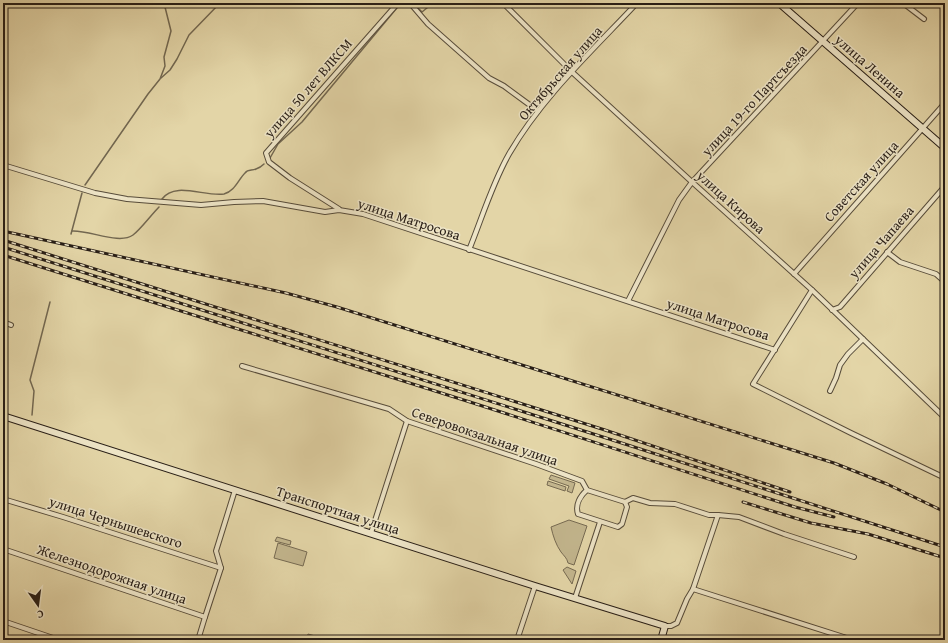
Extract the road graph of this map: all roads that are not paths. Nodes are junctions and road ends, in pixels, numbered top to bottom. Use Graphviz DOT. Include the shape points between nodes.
graph roads {
  1 [pos="398,3"];
  2 [pos="410,3"];
  3 [pos="503,3"];
  4 [pos="637,3"];
  5 [pos="779,3"];
  6 [pos="858,3"];
  7 [pos="903,3"];
  8 [pos="924,19"];
  9 [pos="824,41"];
  10 [pos="572,72"];
  11 [pos="945,102"];
  12 [pos="538,111"];
  13 [pos="923,128"];
  14 [pos="945,148"];
  15 [pos="3,165"];
  16 [pos="692,182"];
  17 [pos="945,186"];
  18 [pos="339,210"];
  19 [pos="469,250"];
  20 [pos="887,252"];
  21 [pos="794,274"];
  22 [pos="945,282"];
  23 [pos="812,290"];
  24 [pos="628,301"];
  25 [pos="832,310"];
  26 [pos="3,322"];
  27 [pos="11,325"];
  28 [pos="863,339"];
  29 [pos="775,350"];
  30 [pos="242,366"];
  31 [pos="830,391"];
  32 [pos="3,416"];
  33 [pos="945,418"];
  34 [pos="407,421"];
  35 [pos="945,478"];
  36 [pos="235,490"];
  37 [pos="587,490"];
  38 [pos="3,499"];
  39 [pos="625,502"];
  40 [pos="718,515"];
  41 [pos="600,522"];
  42 [pos="371,533"];
  43 [pos="3,549"];
  44 [pos="854,557"];
  45 [pos="221,568"];
  46 [pos="535,586"];
  47 [pos="693,589"];
  48 [pos="575,598"];
  49 [pos="204,617"];
  50 [pos="3,621"];
  51 [pos="666,626"];
  52 [pos="59,640"];
  53 [pos="198,640"];
  54 [pos="517,640"];
  55 [pos="661,640"];
  56 [pos="853,640"];
  1 -- 18 [label="street, улица 50 лет ВЛКСМ" via="266,153 269,162"];
  2 -- 12 [label="street" via="428,24 489,78"];
  3 -- 10 [label="street, улица Кирова"];
  4 -- 10 [label="street, Октябрьская улица"];
  5 -- 9 [label="street, улица Ленина"];
  6 -- 9 [label="street, улица 19-го Партсъезда"];
  7 -- 8 [label="street"];
  9 -- 13 [label="street, улица Ленина"];
  9 -- 16 [label="street, улица 19-го Партсъезда"];
  10 -- 12 [label="street, Октябрьская улица"];
  10 -- 16 [label="street, улица Кирова"];
  11 -- 13 [label="street, Советская улица"];
  12 -- 19 [label="street, Октябрьская улица" via="509,154"];
  13 -- 14 [label="street, улица Ленина"];
  13 -- 21 [label="street, Советская улица"];
  15 -- 18 [label="street, улица Матросова" via="95,193 127,199 201,205 263,201 325,212"];
  16 -- 21 [label="street, улица Кирова"];
  16 -- 24 [label="street, улица 19-го Партсъезда" via="679,200"];
  17 -- 20 [label="street, улица Чапаева"];
  18 -- 19 [label="street, улица Матросова" via="363,214"];
  19 -- 24 [label="street, улица Матросова"];
  20 -- 22 [label="street" via="900,262 936,274"];
  20 -- 25 [label="street, улица Чапаева" via="840,307"];
  21 -- 23 [label="street, улица Кирова"];
  23 -- 25 [label="street, улица Кирова"];
  23 -- 29 [label="street"];
  24 -- 29 [label="street, улица Матросова"];
  25 -- 28 [label="street, улица Кирова"];
  26 -- 27 [label="street"];
  28 -- 31 [label="street" via="840,365"];
  28 -- 33 [label="street, улица Кирова"];
  29 -- 35 [label="street" via="753,384"];
  30 -- 34 [label="street, Северовокзальная улица" via="389,409"];
  32 -- 36 [label="street, Транспортная улица"];
  34 -- 37 [label="street, Северовокзальная улица" via="582,481"];
  34 -- 42 [label="street"];
  36 -- 42 [label="street, Транспортная улица"];
  36 -- 45 [label="street" via="216,551"];
  37 -- 39 [label="street, Северовокзальная улица"];
  37 -- 41 [label="street" via="580,496 576,509 578,514"];
  38 -- 45 [label="street, улица Чернышевского"];
  39 -- 40 [label="street, Северовокзальная улица" via="633,498 650,503 675,504 709,515"];
  39 -- 41 [label="street" via="627,507 622,524 618,527"];
  40 -- 44 [label="street, Северовокзальная улица" via="739,517"];
  40 -- 47 [label="street"];
  41 -- 48 [label="street"];
  42 -- 46 [label="street, Транспортная улица"];
  43 -- 49 [label="street, Железнодорожная улица"];
  45 -- 49 [label="street"];
  46 -- 48 [label="street, Транспортная улица"];
  46 -- 54 [label="street"];
  47 -- 51 [label="street" via="677,623"];
  47 -- 56 [label="street"];
  48 -- 51 [label="street, Транспортная улица"];
  49 -- 53 [label="street"];
  50 -- 52 [label="street"];
  51 -- 55 [label="street"];
}
